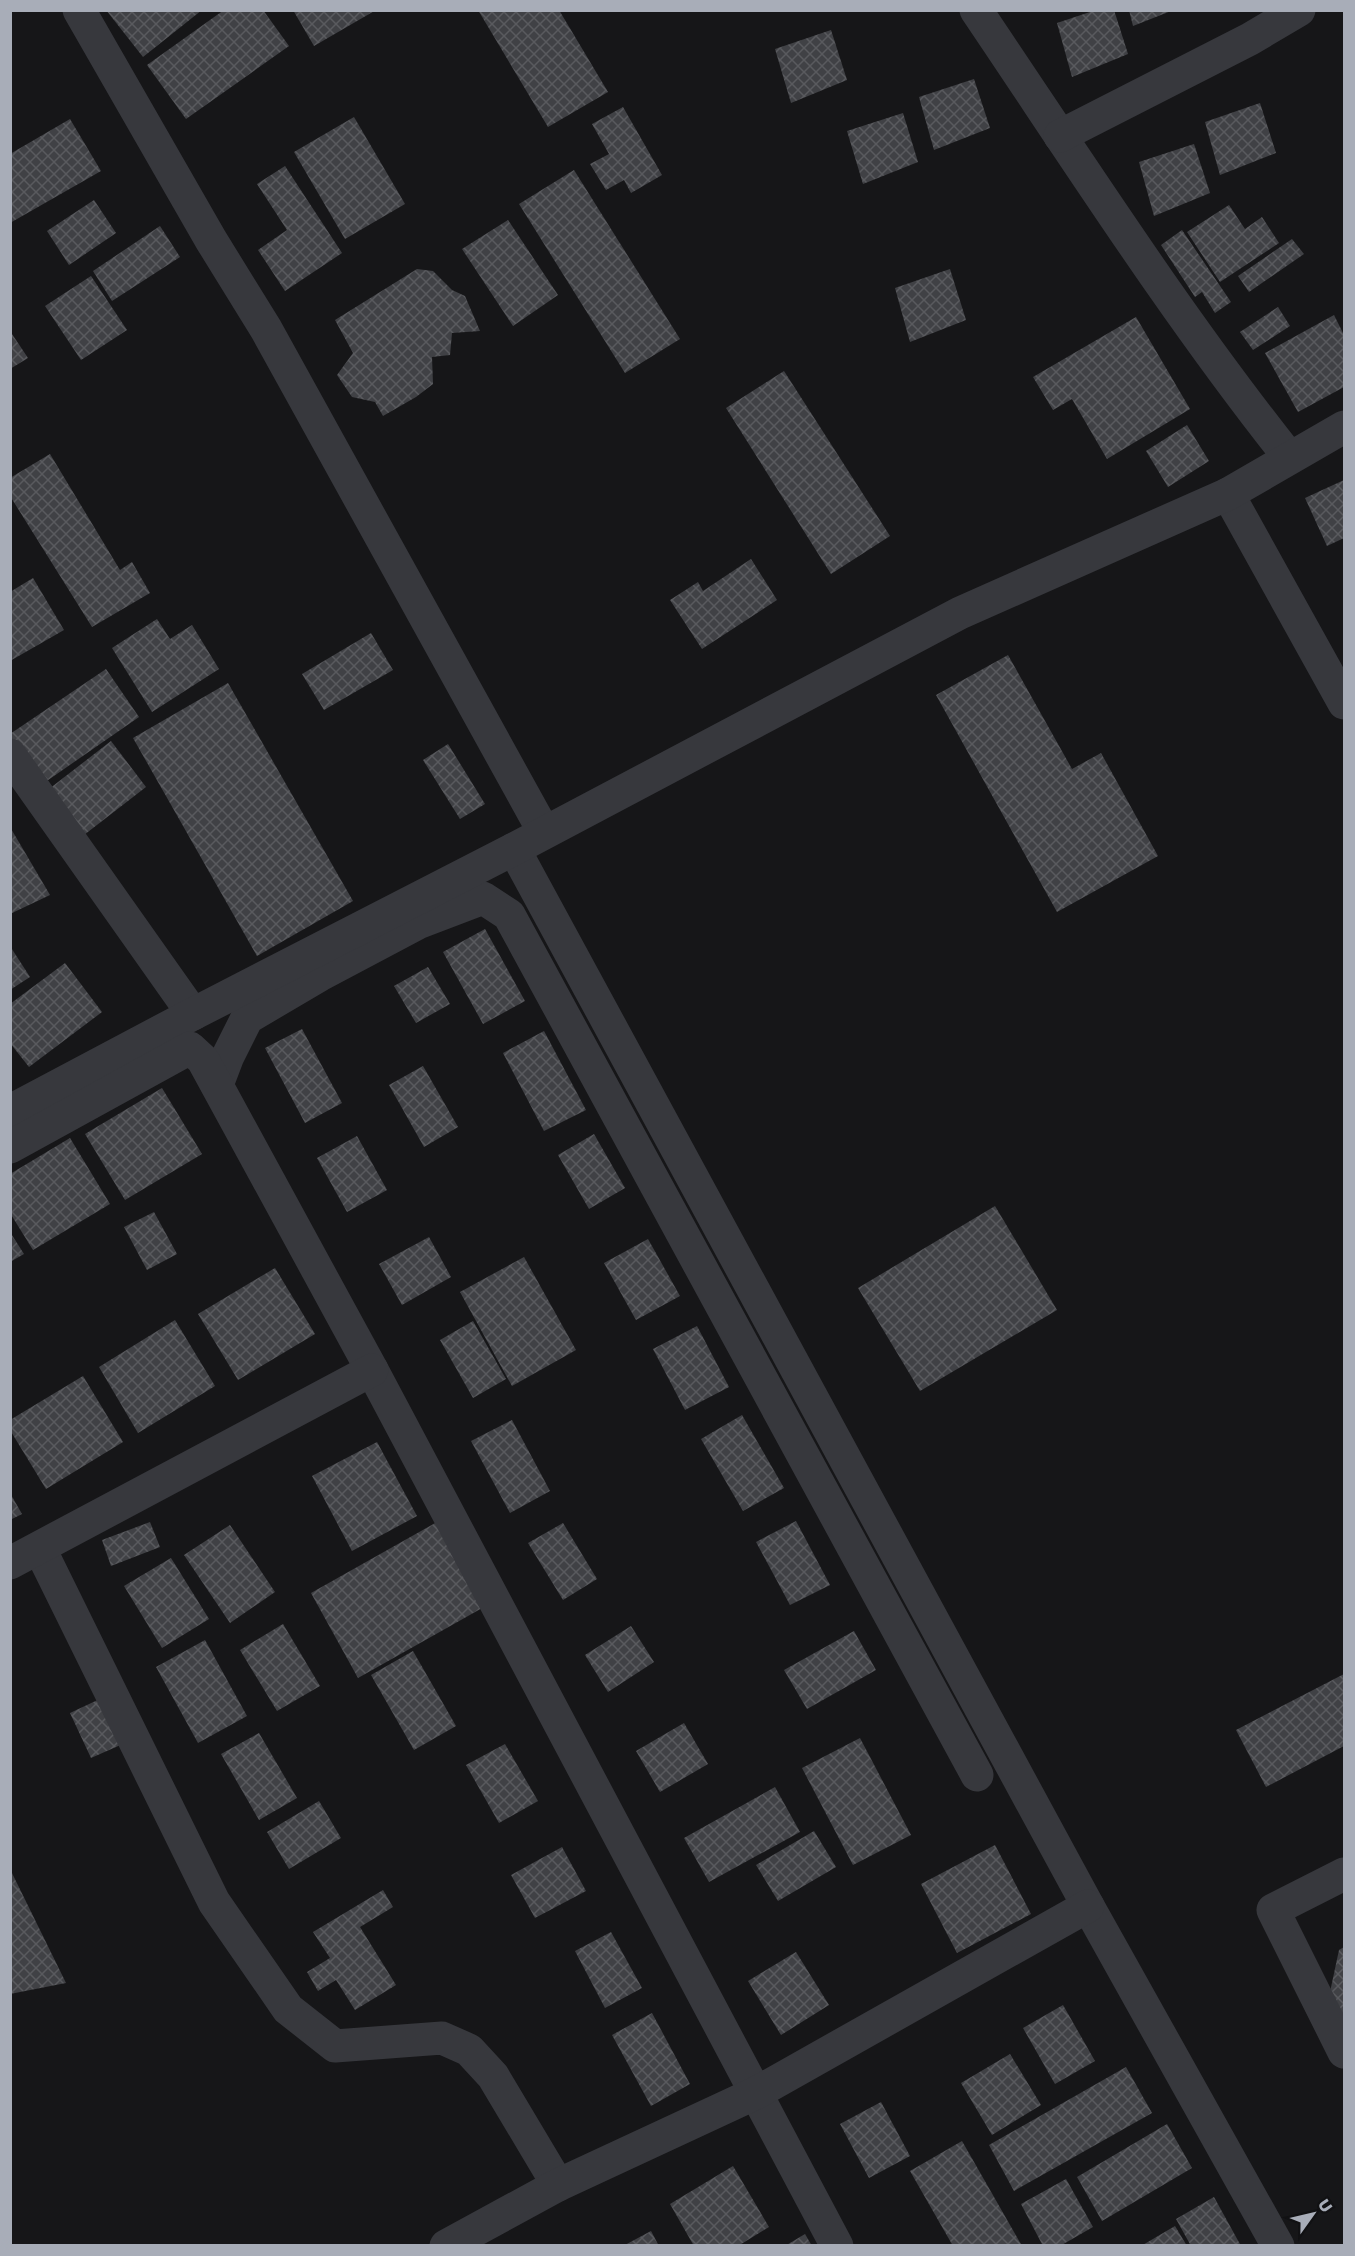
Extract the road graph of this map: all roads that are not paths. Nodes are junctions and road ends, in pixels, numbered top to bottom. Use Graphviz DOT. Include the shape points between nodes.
graph roads {
  1 [pos="79,10"];
  2 [pos="976,10"];
  3 [pos="1299,10"];
  4 [pos="1060,136"];
  5 [pos="1344,427"];
  6 [pos="1289,457"];
  7 [pos="1228,494"];
  8 [pos="1344,703"];
  9 [pos="10,755"];
  10 [pos="544,832"];
  11 [pos="514,849"];
  12 [pos="193,1014"];
  13 [pos="217,1085"];
  14 [pos="10,1111"];
  15 [pos="10,1146"];
  16 [pos="372,1370"];
  17 [pos="40,1548"];
  18 [pos="10,1563"];
  19 [pos="977,1775"];
  20 [pos="1344,1874"];
  21 [pos="1088,1906"];
  22 [pos="1344,2052"];
  23 [pos="756,2093"];
  24 [pos="558,2185"];
  25 [pos="446,2246"];
  26 [pos="837,2246"];
  27 [pos="1278,2246"];
  1 -- 10 [label="street" via="266,329"];
  2 -- 4 [label="street"];
  3 -- 4 [label="street"];
  4 -- 6 [label="street" via="1183,315"];
  5 -- 6 [label="street"];
  6 -- 7 [label="street"];
  7 -- 8 [label="street"];
  7 -- 10 [label="street" via="960,613"];
  9 -- 12 [label="street"];
  10 -- 11 [label="street"];
  11 -- 12 [label="street"];
  11 -- 21 [label="street"];
  12 -- 14 [label="street"];
  13 -- 15 [label="street" via="203,1060 190,1048"];
  13 -- 16 [label="street"];
  13 -- 19 [label="street" via="248,1018 320,975 420,922 483,898 509,915"];
  16 -- 17 [label="street"];
  16 -- 23 [label="street"];
  17 -- 18 [label="street"];
  17 -- 24 [label="street" via="214,1902 288,2009 335,2046 442,2038 470,2050 493,2076"];
  20 -- 22 [label="street" via="1273,1910"];
  21 -- 23 [label="street"];
  21 -- 27 [label="street"];
  23 -- 24 [label="street"];
  23 -- 26 [label="street"];
  24 -- 25 [label="street"];
}
